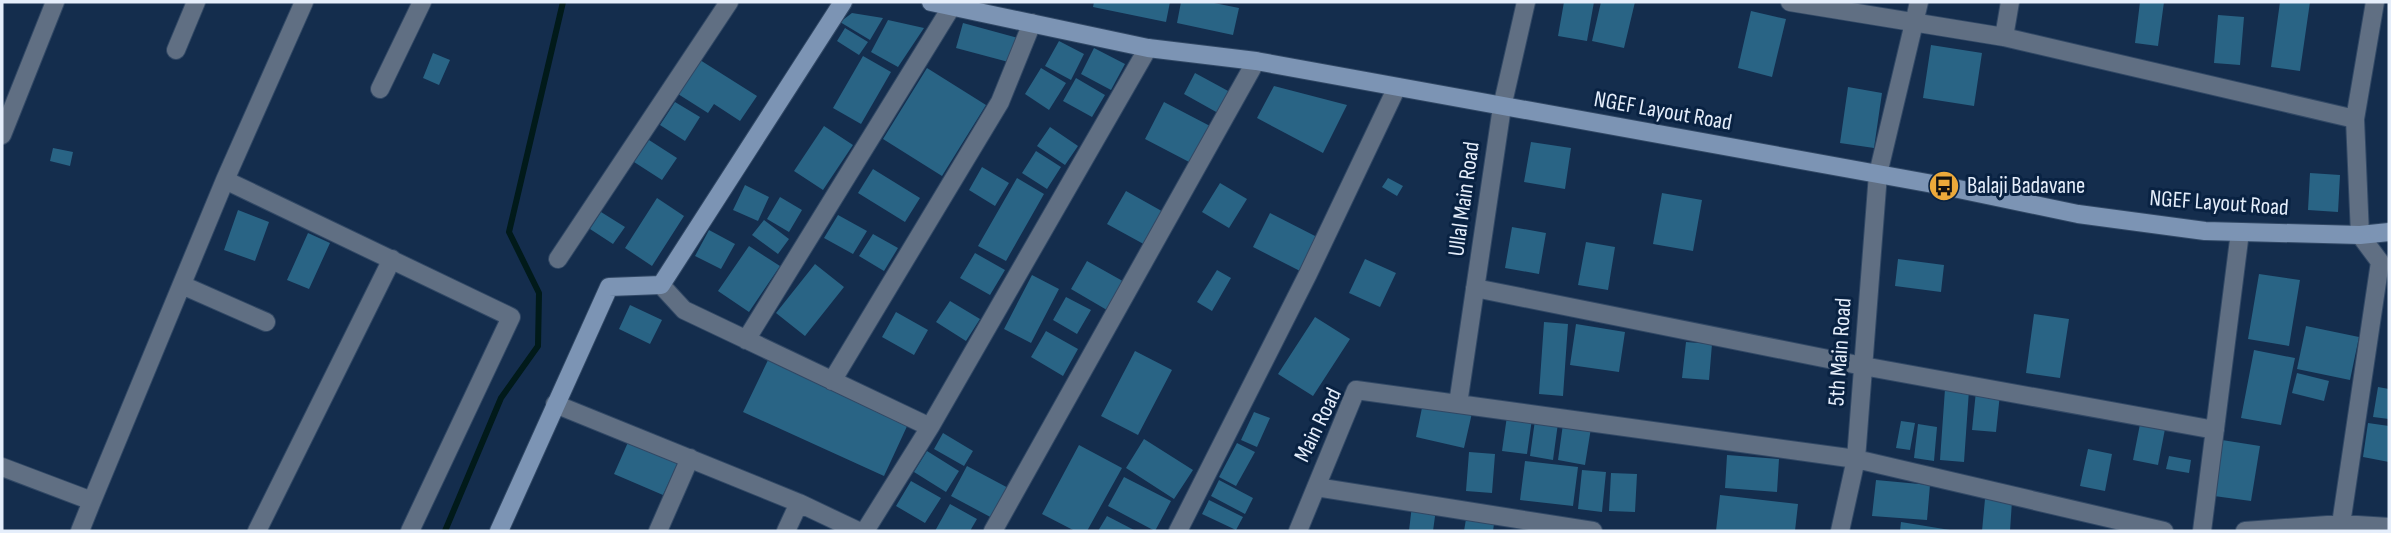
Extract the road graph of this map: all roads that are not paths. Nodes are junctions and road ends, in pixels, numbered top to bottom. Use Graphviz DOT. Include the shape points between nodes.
graph roads {
  1 [pos="55,2"];
  2 [pos="196,2"];
  3 [pos="304,2"];
  4 [pos="422,2"];
  5 [pos="729,2"];
  6 [pos="843,2"];
  7 [pos="931,2"];
  8 [pos="1525,2"];
  9 [pos="1790,2"];
  10 [pos="1919,2"];
  11 [pos="2010,2"];
  12 [pos="2375,2"];
  13 [pos="952,6"];
  14 [pos="1032,23"];
  15 [pos="1912,24"];
  16 [pos="2004,37"];
  17 [pos="1148,48"];
  18 [pos="176,50"];
  19 [pos="1256,61"];
  20 [pos="1397,88"];
  21 [pos="380,89"];
  22 [pos="1502,107"];
  23 [pos="2355,119"];
  24 [pos="2,135"];
  25 [pos="1878,174"];
  26 [pos="225,180"];
  27 [pos="2240,232"];
  28 [pos="2389,232"];
  29 [pos="2360,235"];
  30 [pos="392,259"];
  31 [pos="558,259"];
  32 [pos="181,285"];
  33 [pos="662,285"];
  34 [pos="1475,288"];
  35 [pos="266,323"];
  36 [pos="746,341"];
  37 [pos="1863,366"];
  38 [pos="832,381"];
  39 [pos="555,404"];
  40 [pos="1458,404"];
  41 [pos="930,426"];
  42 [pos="2215,430"];
  43 [pos="691,458"];
  44 [pos="1856,459"];
  45 [pos="2,467"];
  46 [pos="1316,487"];
  47 [pos="92,501"];
  48 [pos="799,503"];
  49 [pos="2341,524"];
  50 [pos="2389,527"];
  51 [pos="80,531"];
  52 [pos="257,531"];
  53 [pos="410,531"];
  54 [pos="499,531"];
  55 [pos="658,531"];
  56 [pos="786,531"];
  57 [pos="858,531"];
  58 [pos="865,531"];
  59 [pos="993,531"];
  60 [pos="1178,531"];
  61 [pos="1298,531"];
  62 [pos="1593,531"];
  63 [pos="1840,531"];
  64 [pos="2164,531"];
  65 [pos="2202,531"];
  66 [pos="2245,531"];
  1 -- 24 [label="street"];
  2 -- 18 [label="street"];
  3 -- 26 [label="street"];
  4 -- 21 [label="street"];
  5 -- 31 [label="street"];
  6 -- 33 [label="street"];
  7 -- 13 [label="street, NGEF Layout Road"];
  8 -- 22 [label="street, Ullal Main Road"];
  9 -- 15 [label="street"];
  10 -- 15 [label="street, 5th Main Road"];
  11 -- 16 [label="street"];
  12 -- 23 [label="street"];
  13 -- 14 [label="street, NGEF Layout Road"];
  13 -- 36 [label="street"];
  14 -- 17 [label="street, NGEF Layout Road"];
  14 -- 38 [label="street" via="1000,102"];
  15 -- 16 [label="street"];
  15 -- 25 [label="street, 5th Main Road"];
  16 -- 23 [label="street"];
  17 -- 19 [label="street, NGEF Layout Road"];
  17 -- 41 [label="street"];
  19 -- 20 [label="street, NGEF Layout Road"];
  19 -- 59 [label="street"];
  20 -- 22 [label="street, NGEF Layout Road"];
  20 -- 60 [label="street"];
  22 -- 25 [label="street, NGEF Layout Road"];
  22 -- 34 [label="street, Ullal Main Road"];
  23 -- 29 [label="street"];
  25 -- 27 [label="street, NGEF Layout Road" via="2078,214"];
  25 -- 37 [label="street, 5th Main Road"];
  26 -- 30 [label="street"];
  26 -- 32 [label="street"];
  27 -- 29 [label="street, NGEF Layout Road"];
  27 -- 42 [label="street"];
  28 -- 29 [label="street, NGEF Layout Road"];
  29 -- 49 [label="street" via="2380,262"];
  30 -- 52 [label="street"];
  30 -- 53 [label="street" via="511,317"];
  32 -- 35 [label="street"];
  32 -- 47 [label="street"];
  33 -- 36 [label="street" via="684,310"];
  33 -- 39 [label="street" via="609,288"];
  34 -- 37 [label="street"];
  34 -- 40 [label="street, Ullal Main Road"];
  36 -- 38 [label="street"];
  37 -- 42 [label="street"];
  37 -- 44 [label="street, 5th Main Road"];
  38 -- 41 [label="street"];
  39 -- 43 [label="street"];
  39 -- 54 [label="street"];
  40 -- 44 [label="street"];
  40 -- 46 [label="street, Main Road" via="1356,390"];
  41 -- 58 [label="street"];
  42 -- 65 [label="street"];
  43 -- 48 [label="street"];
  43 -- 55 [label="street"];
  44 -- 63 [label="street, 5th Main Road"];
  44 -- 64 [label="street"];
  45 -- 47 [label="street"];
  46 -- 61 [label="street, Main Road"];
  46 -- 62 [label="street"];
  47 -- 51 [label="street"];
  48 -- 56 [label="street"];
  48 -- 57 [label="street"];
  49 -- 50 [label="street"];
  49 -- 66 [label="street"];
}
